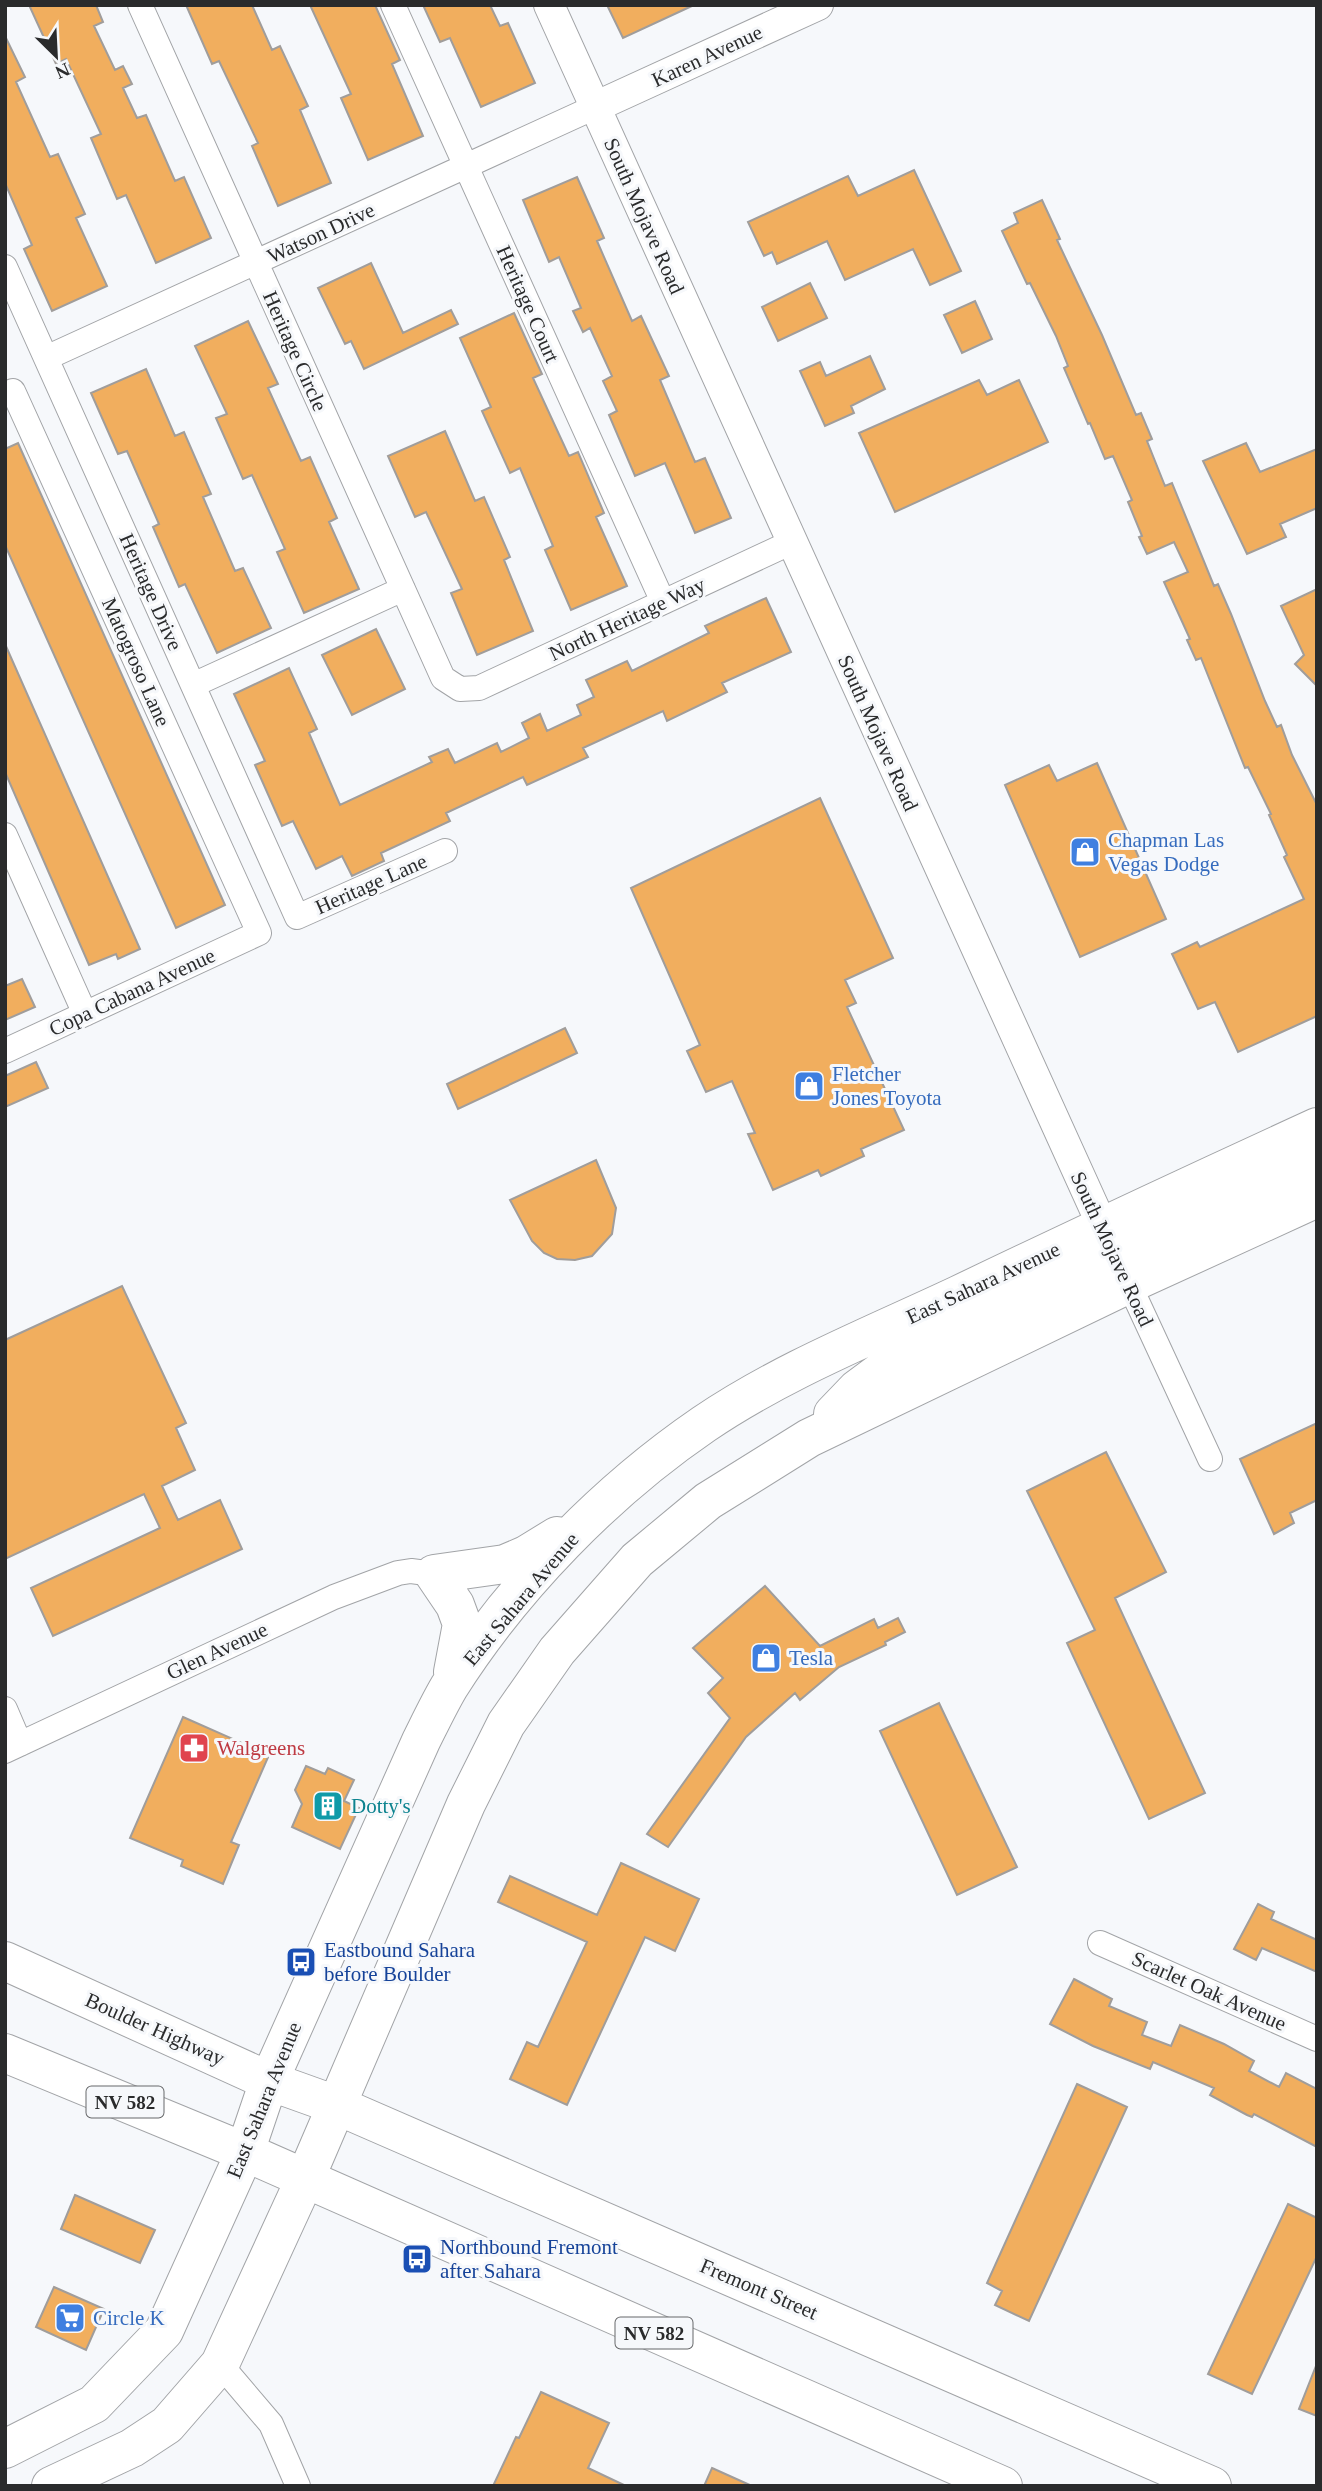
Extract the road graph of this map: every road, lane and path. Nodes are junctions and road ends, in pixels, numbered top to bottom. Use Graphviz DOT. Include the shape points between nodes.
graph roads {
  1 [pos="140,5"];
  2 [pos="393,5"];
  3 [pos="549,5"];
  4 [pos="818,5"];
  5 [pos="595,107"];
  6 [pos="466,166"];
  7 [pos="255,262"];
  8 [pos="5,267"];
  9 [pos="46,358"];
  10 [pos="9,393"];
  11 [pos="792,542"];
  12 [pos="403,589"];
  13 [pos="663,602"];
  14 [pos="193,685"];
  15 [pos="460,689"];
  16 [pos="5,835"];
  17 [pos="445,851"];
  18 [pos="297,918"];
  19 [pos="259,933"];
  20 [pos="85,1014"];
  21 [pos="5,1051"];
  22 [pos="1317,1127"];
  23 [pos="1317,1157"];
  24 [pos="1317,1198"];
  25 [pos="1116,1256"];
  26 [pos="1210,1459"];
  27 [pos="597,1511"];
  28 [pos="434,1574"];
  29 [pos="448,1689"];
  30 [pos="5,1709"];
  31 [pos="13,1747"];
  32 [pos="1100,1943"];
  33 [pos="5,1961"];
  34 [pos="1317,2039"];
  35 [pos="5,2053"];
  36 [pos="269,2081"];
  37 [pos="321,2099"];
  38 [pos="275,2166"];
  39 [pos="220,2364"];
  40 [pos="5,2448"];
  41 [pos="51,2486"];
  42 [pos="298,2486"];
  43 [pos="1003,2486"];
  44 [pos="1212,2486"];
  1 -- 7 [label="street, Heritage Circle"];
  2 -- 6 [label="street, Heritage Court"];
  3 -- 5 [label="street, South Mojave Road"];
  4 -- 5 [label="street, Karen Avenue"];
  5 -- 6 [label="street, Watson Drive"];
  5 -- 11 [label="street, South Mojave Road"];
  6 -- 7 [label="street, Watson Drive"];
  6 -- 13 [label="street, Heritage Court"];
  7 -- 9 [label="street, Watson Drive"];
  7 -- 12 [label="street, Heritage Circle"];
  8 -- 9 [label="street, Heritage Drive"];
  9 -- 14 [label="street, Heritage Drive"];
  10 -- 19 [label="street, Matogroso Lane"];
  11 -- 13 [label="street, North Heritage Way"];
  11 -- 25 [label="street, South Mojave Road"];
  12 -- 14 [label="street"];
  12 -- 15 [label="street, Heritage Circle" via="443,678"];
  13 -- 15 [label="street, North Heritage Way" via="479,688"];
  14 -- 18 [label="street, Heritage Drive"];
  16 -- 20 [label="street"];
  17 -- 18 [label="street, Heritage Lane"];
  19 -- 20 [label="street, Copa Cabana Avenue"];
  20 -- 21 [label="street, Copa Cabana Avenue"];
  22 -- 25 [label="main road, East Sahara Avenue"];
  23 -- 25 [label="main road"];
  24 -- 25 [label="main road, East Sahara Avenue"];
  25 -- 26 [label="street, South Mojave Road"];
  25 -- 27 [label="main road, East Sahara Avenue" via="829,1356 706,1423"];
  25 -- 37 [label="main road, East Sahara Avenue" via="767,1462 654,1544 619,1580 557,1651 506,1724"];
  27 -- 28 [label="main road" via="517,1559 483,1569"];
  27 -- 29 [label="main road, East Sahara Avenue" via="503,1612"];
  28 -- 29 [label="main road" via="463,1624"];
  28 -- 31 [label="street, Glen Avenue" via="398,1573 334,1597"];
  29 -- 36 [label="main road, East Sahara Avenue"];
  30 -- 31 [label="street"];
  32 -- 34 [label="street, Scarlet Oak Avenue"];
  33 -- 36 [label="main road, Boulder Highway"];
  35 -- 38 [label="main road, NV 582"];
  36 -- 37 [label="main road, Boulder Highway"];
  36 -- 38 [label="main road, East Sahara Avenue"];
  37 -- 38 [label="main road, East Sahara Avenue"];
  37 -- 44 [label="main road, Fremont Street"];
  38 -- 39 [label="main road, East Sahara Avenue"];
  38 -- 40 [label="main road, East Sahara Avenue" via="164,2331 94,2404"];
  38 -- 43 [label="main road, NV 582"];
  39 -- 41 [label="main road, East Sahara Avenue" via="167,2425 132,2448"];
  39 -- 42 [label="street" via="271,2424"];
}
